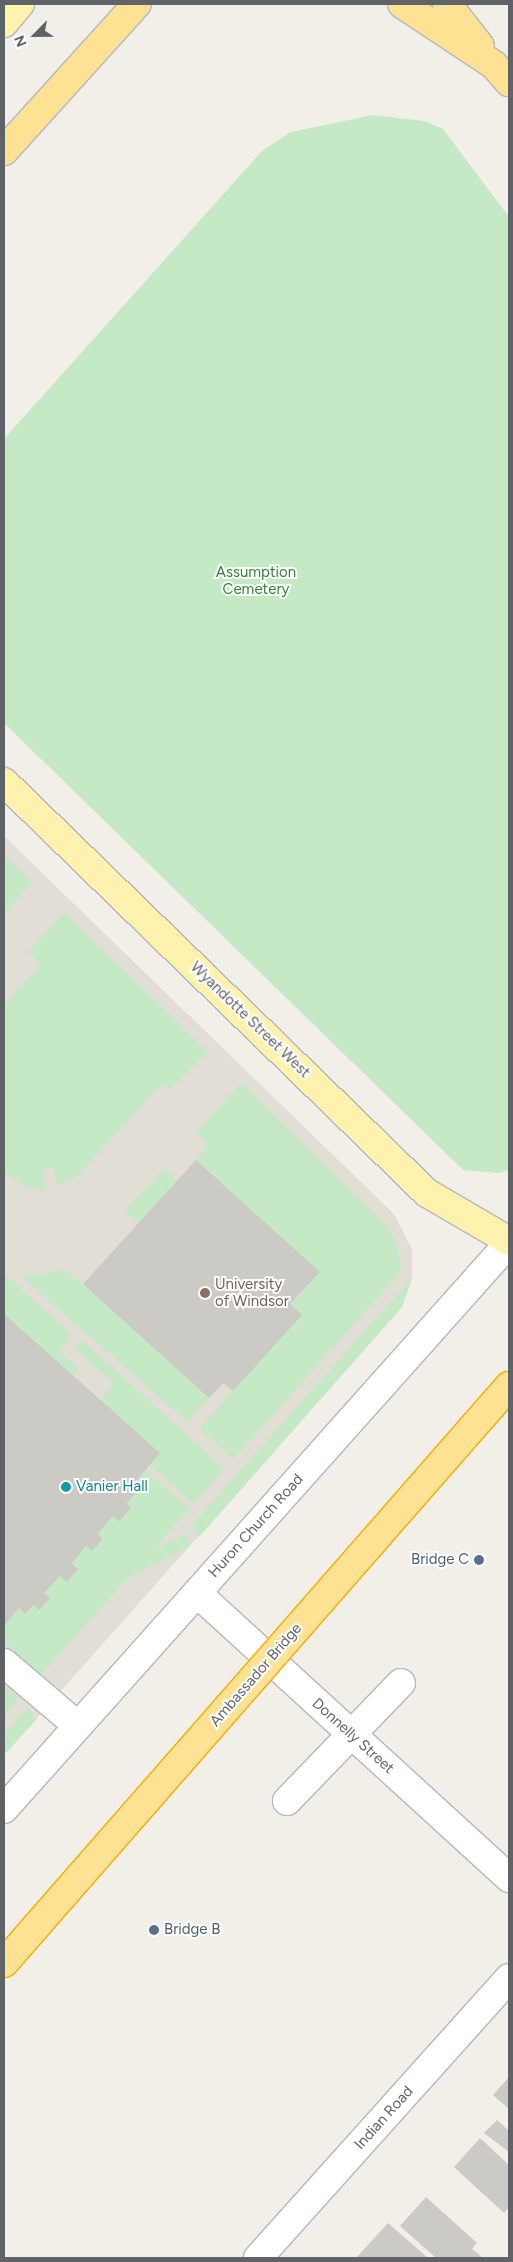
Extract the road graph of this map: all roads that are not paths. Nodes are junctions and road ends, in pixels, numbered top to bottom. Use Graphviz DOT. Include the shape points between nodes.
graph roads {
  1 [pos="20,4"];
  2 [pos="137,4"];
  3 [pos="402,4"];
  4 [pos="447,4"];
  5 [pos="4,23"];
  6 [pos="502,73"];
  7 [pos="4,150"];
  8 [pos="4,782"];
  9 [pos="509,1242"];
  10 [pos="509,1386"];
  11 [pos="197,1593"];
  12 [pos="4,1664"];
  13 [pos="401,1683"];
  14 [pos="78,1726"];
  15 [pos="352,1735"];
  16 [pos="287,1802"];
  17 [pos="4,1810"];
  18 [pos="509,1878"];
  19 [pos="4,1963"];
  20 [pos="509,1978"];
  21 [pos="258,2258"];
  1 -- 5 [label="main road"];
  2 -- 7 [label="highway"];
  3 -- 6 [label="highway"];
  4 -- 6 [label="highway"];
  8 -- 9 [label="main road, Wyandotte Street West" via="427,1193"];
  9 -- 11 [label="street, Huron Church Road"];
  10 -- 19 [label="highway, Ambassador Bridge, bridge"];
  11 -- 14 [label="street, Huron Church Road"];
  11 -- 15 [label="street, Donnelly Street"];
  12 -- 14 [label="street"];
  13 -- 15 [label="street"];
  14 -- 17 [label="street, Huron Church Road"];
  15 -- 16 [label="street"];
  15 -- 18 [label="street, Donnelly Street"];
  20 -- 21 [label="street, Indian Road"];
}
